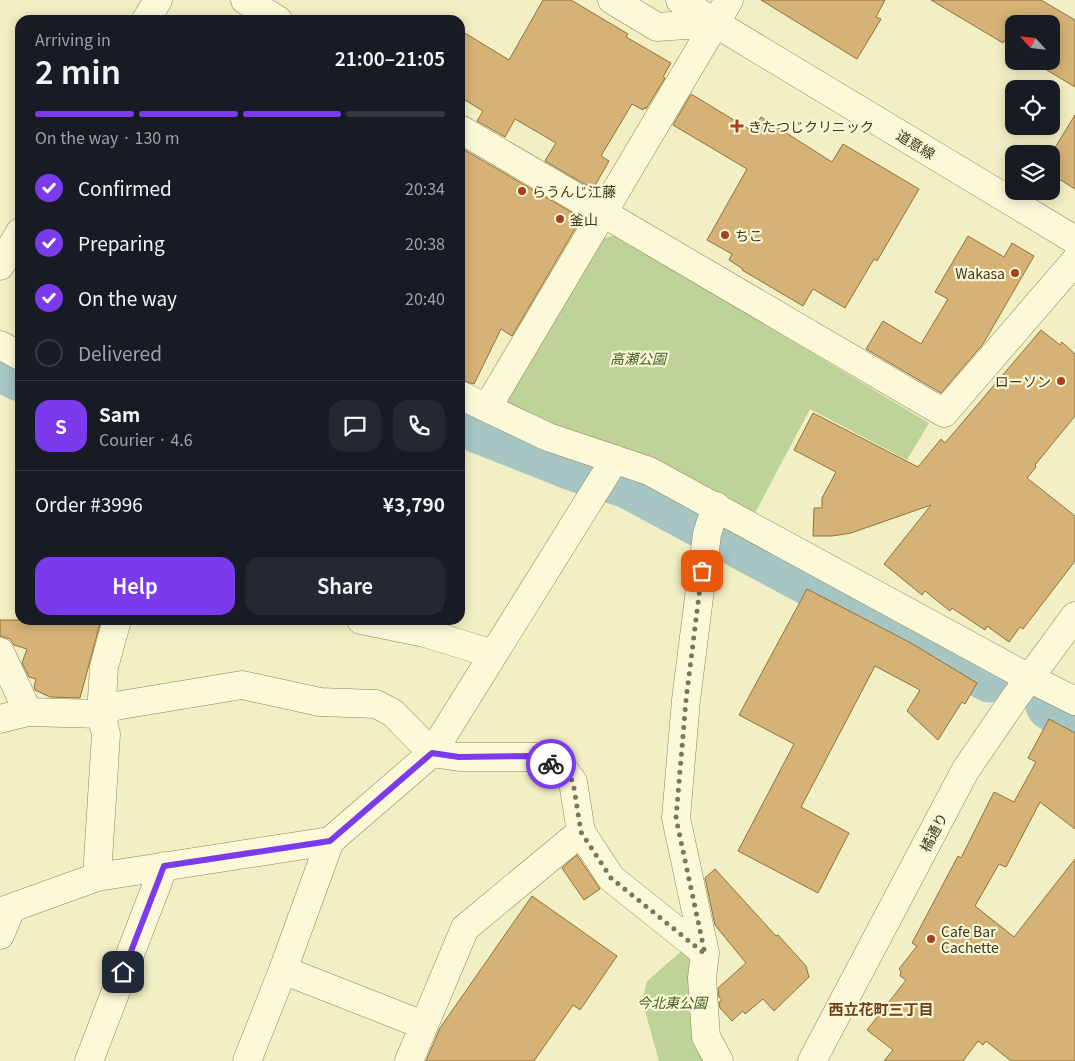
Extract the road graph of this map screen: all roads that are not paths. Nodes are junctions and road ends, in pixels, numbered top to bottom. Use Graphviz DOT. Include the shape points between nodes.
graph roads {
  1 [pos="158,0"];
  2 [pos="245,0"];
  3 [pos="612,0"];
  4 [pos="680,0"];
  5 [pos="729,0"];
  6 [pos="712,12"];
  7 [pos="149,15"];
  8 [pos="270,15"];
  9 [pos="465,131"];
  10 [pos="602,214"];
  11 [pos="15,240"];
  12 [pos="1075,240"];
  13 [pos="1075,260"];
  14 [pos="0,266"];
  15 [pos="0,346"];
  16 [pos="15,354"];
  17 [pos="465,397"];
  18 [pos="487,408"];
  19 [pos="609,468"];
  20 [pos="712,518"];
  21 [pos="1075,616"];
  22 [pos="115,625"];
  23 [pos="386,625"];
  24 [pos="0,652"];
  25 [pos="493,654"];
  26 [pos="1029,678"];
  27 [pos="1075,701"];
  28 [pos="28,712"];
  29 [pos="101,714"];
  30 [pos="0,719"];
  31 [pos="432,753"];
  32 [pos="581,832"];
  33 [pos="330,841"];
  34 [pos="164,866"];
  35 [pos="97,878"];
  36 [pos="5,910"];
  37 [pos="0,935"];
  38 [pos="705,954"];
  39 [pos="283,970"];
  40 [pos="423,1025"];
  41 [pos="89,1061"];
  42 [pos="247,1061"];
  43 [pos="409,1061"];
  44 [pos="719,1061"];
  45 [pos="812,1061"];
  1 -- 7 [label="street"];
  2 -- 8 [label="street"];
  3 -- 6 [label="street" via="657,27"];
  4 -- 6 [label="street, 道意線"];
  5 -- 6 [label="street"];
  6 -- 10 [label="street"];
  6 -- 12 [label="street, 道意線"];
  9 -- 10 [label="street"];
  10 -- 13 [label="street" via="944,413"];
  10 -- 18 [label="street"];
  11 -- 14 [label="street"];
  15 -- 16 [label="street"];
  17 -- 18 [label="street"];
  18 -- 19 [label="street"];
  19 -- 20 [label="street" via="649,471"];
  19 -- 25 [label="street"];
  20 -- 26 [label="street"];
  20 -- 38 [label="street" via="686,700 676,818"];
  21 -- 26 [label="street, 橘通り"];
  22 -- 29 [label="street" via="104,667"];
  23 -- 25 [label="street" via="425,633"];
  24 -- 28 [label="street"];
  25 -- 31 [label="street"];
  26 -- 27 [label="street"];
  26 -- 45 [label="street, 橘通り" via="965,771"];
  28 -- 29 [label="street"];
  28 -- 30 [label="street"];
  29 -- 31 [label="street" via="115,706 242,685 320,702 376,704 393,713"];
  29 -- 35 [label="street" via="106,734"];
  31 -- 32 [label="street" via="459,757 537,756 566,771 573,782"];
  31 -- 33 [label="street"];
  32 -- 38 [label="street" via="611,878"];
  32 -- 40 [label="street" via="465,928"];
  33 -- 34 [label="street"];
  33 -- 39 [label="street"];
  34 -- 35 [label="street"];
  34 -- 41 [label="street"];
  35 -- 36 [label="street"];
  36 -- 37 [label="street"];
  38 -- 44 [label="street" via="702,978 706,1037"];
  39 -- 40 [label="street"];
  39 -- 42 [label="street"];
  40 -- 43 [label="street"];
}
